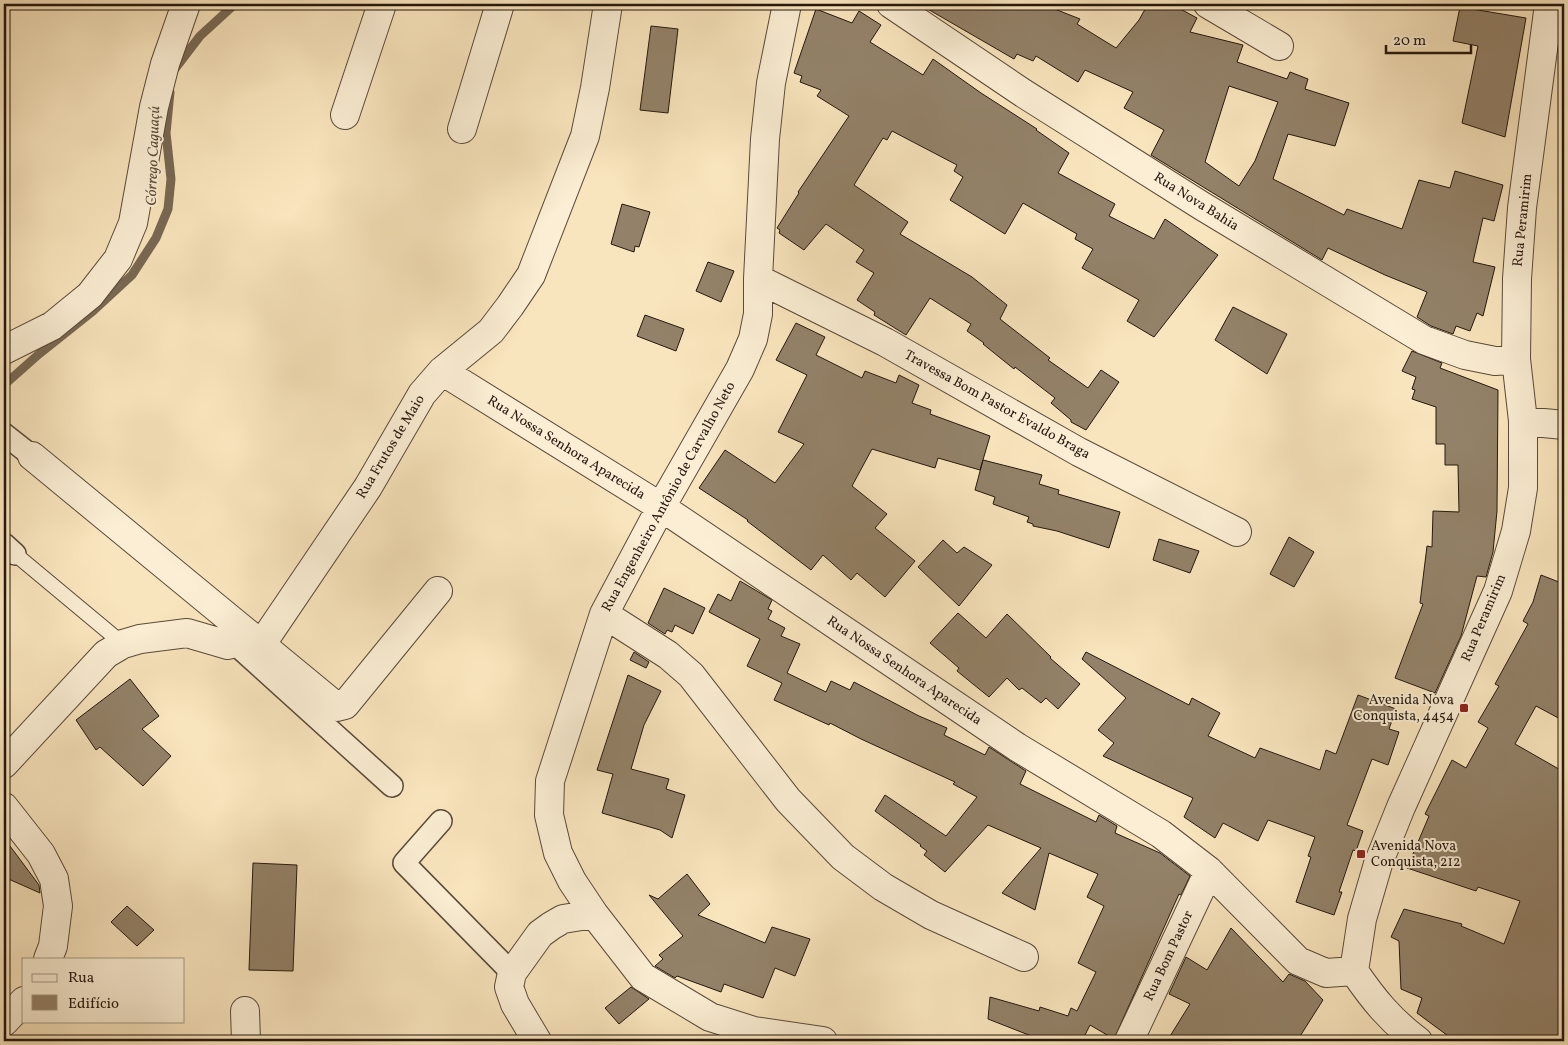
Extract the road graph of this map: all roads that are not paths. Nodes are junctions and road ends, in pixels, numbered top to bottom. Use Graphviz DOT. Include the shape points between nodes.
graph roads {
  1 [pos="186,4"];
  2 [pos="382,4"];
  3 [pos="500,4"];
  4 [pos="608,4"];
  5 [pos="787,4"];
  6 [pos="892,4"];
  7 [pos="1208,4"];
  8 [pos="1549,4"];
  9 [pos="1279,46"];
  10 [pos="345,115"];
  11 [pos="462,129"];
  12 [pos="758,279"];
  13 [pos="4,350"];
  14 [pos="1516,359"];
  15 [pos="442,371"];
  16 [pos="1523,421"];
  17 [pos="1564,425"];
  18 [pos="4,434"];
  19 [pos="32,456"];
  20 [pos="661,507"];
  21 [pos="1237,532"];
  22 [pos="9,549"];
  23 [pos="438,591"];
  24 [pos="604,614"];
  25 [pos="247,641"];
  26 [pos="123,644"];
  27 [pos="4,764"];
  28 [pos="392,786"];
  29 [pos="4,807"];
  30 [pos="441,821"];
  31 [pos="1209,871"];
  32 [pos="594,914"];
  33 [pos="1024,957"];
  34 [pos="48,958"];
  35 [pos="1354,971"];
  36 [pos="512,973"];
  37 [pos="22,1003"];
  38 [pos="245,1011"];
  39 [pos="4,1022"];
  40 [pos="712,1029"];
  41 [pos="246,1041"];
  42 [pos="537,1041"];
  43 [pos="823,1041"];
  44 [pos="1128,1041"];
  45 [pos="1418,1041"];
  1 -- 13 [label="street" via="154,107 133,223 118,259 90,295 52,326"];
  2 -- 10 [label="street"];
  3 -- 11 [label="street"];
  4 -- 15 [label="street, Rua Frutos de Maio" via="585,136 532,275 491,330"];
  5 -- 12 [label="street, Rua Engenheiro Antônio de Carvalho Neto" via="771,83 766,130"];
  6 -- 14 [label="street, Rua Nova Bahia" via="1023,93 1424,340 1465,355 1495,361"];
  7 -- 9 [label="street"];
  8 -- 14 [label="street, Rua Peramirim" via="1522,208"];
  12 -- 20 [label="street, Rua Engenheiro Antônio de Carvalho Neto" via="758,314 753,340 740,369"];
  12 -- 21 [label="street, Travessa Bom Pastor Evaldo Braga" via="885,342 1079,452"];
  14 -- 16 [label="street, Rua Peramirim"];
  15 -- 20 [label="street, Rua Nossa Senhora Aparecida"];
  15 -- 25 [label="street, Rua Frutos de Maio" via="422,394 368,487"];
  16 -- 17 [label="street"];
  16 -- 35 [label="street, Rua Peramirim" via="1522,488 1516,531 1498,591 1378,864 1362,919"];
  18 -- 19 [label="street"];
  19 -- 25 [label="street"];
  20 -- 24 [label="street, Rua Engenheiro Antônio de Carvalho Neto"];
  20 -- 31 [label="street, Rua Nossa Senhora Aparecida" via="1017,747 1161,834"];
  22 -- 26 [label="lane"];
  23 -- 25 [label="street" via="341,707 334,706"];
  24 -- 32 [label="street, Rua Engenheiro Antônio de Carvalho Neto" via="550,781 549,807 558,853"];
  24 -- 33 [label="street" via="668,655 691,675 788,800 843,857 883,887 931,915"];
  25 -- 26 [label="street" via="228,645 187,633"];
  25 -- 28 [label="street"];
  26 -- 27 [label="street" via="106,654"];
  29 -- 34 [label="street" via="41,854 54,879 58,906"];
  30 -- 36 [label="street" via="404,863"];
  31 -- 35 [label="street, Rua Nossa Senhora Aparecida" via="1298,961 1326,973"];
  31 -- 44 [label="street, Rua Bom Pastor"];
  32 -- 36 [label="street" via="563,919 551,926 540,934"];
  32 -- 40 [label="street, Rua Engenheiro Antônio de Carvalho Neto" via="644,977"];
  35 -- 45 [label="street" via="1374,1000 1398,1026"];
  36 -- 42 [label="street" via="509,987 515,1004"];
  37 -- 39 [label="street"];
  38 -- 41 [label="street"];
  40 -- 43 [label="street, Rua Engenheiro Antônio de Carvalho Neto" via="754,1031"];
}
